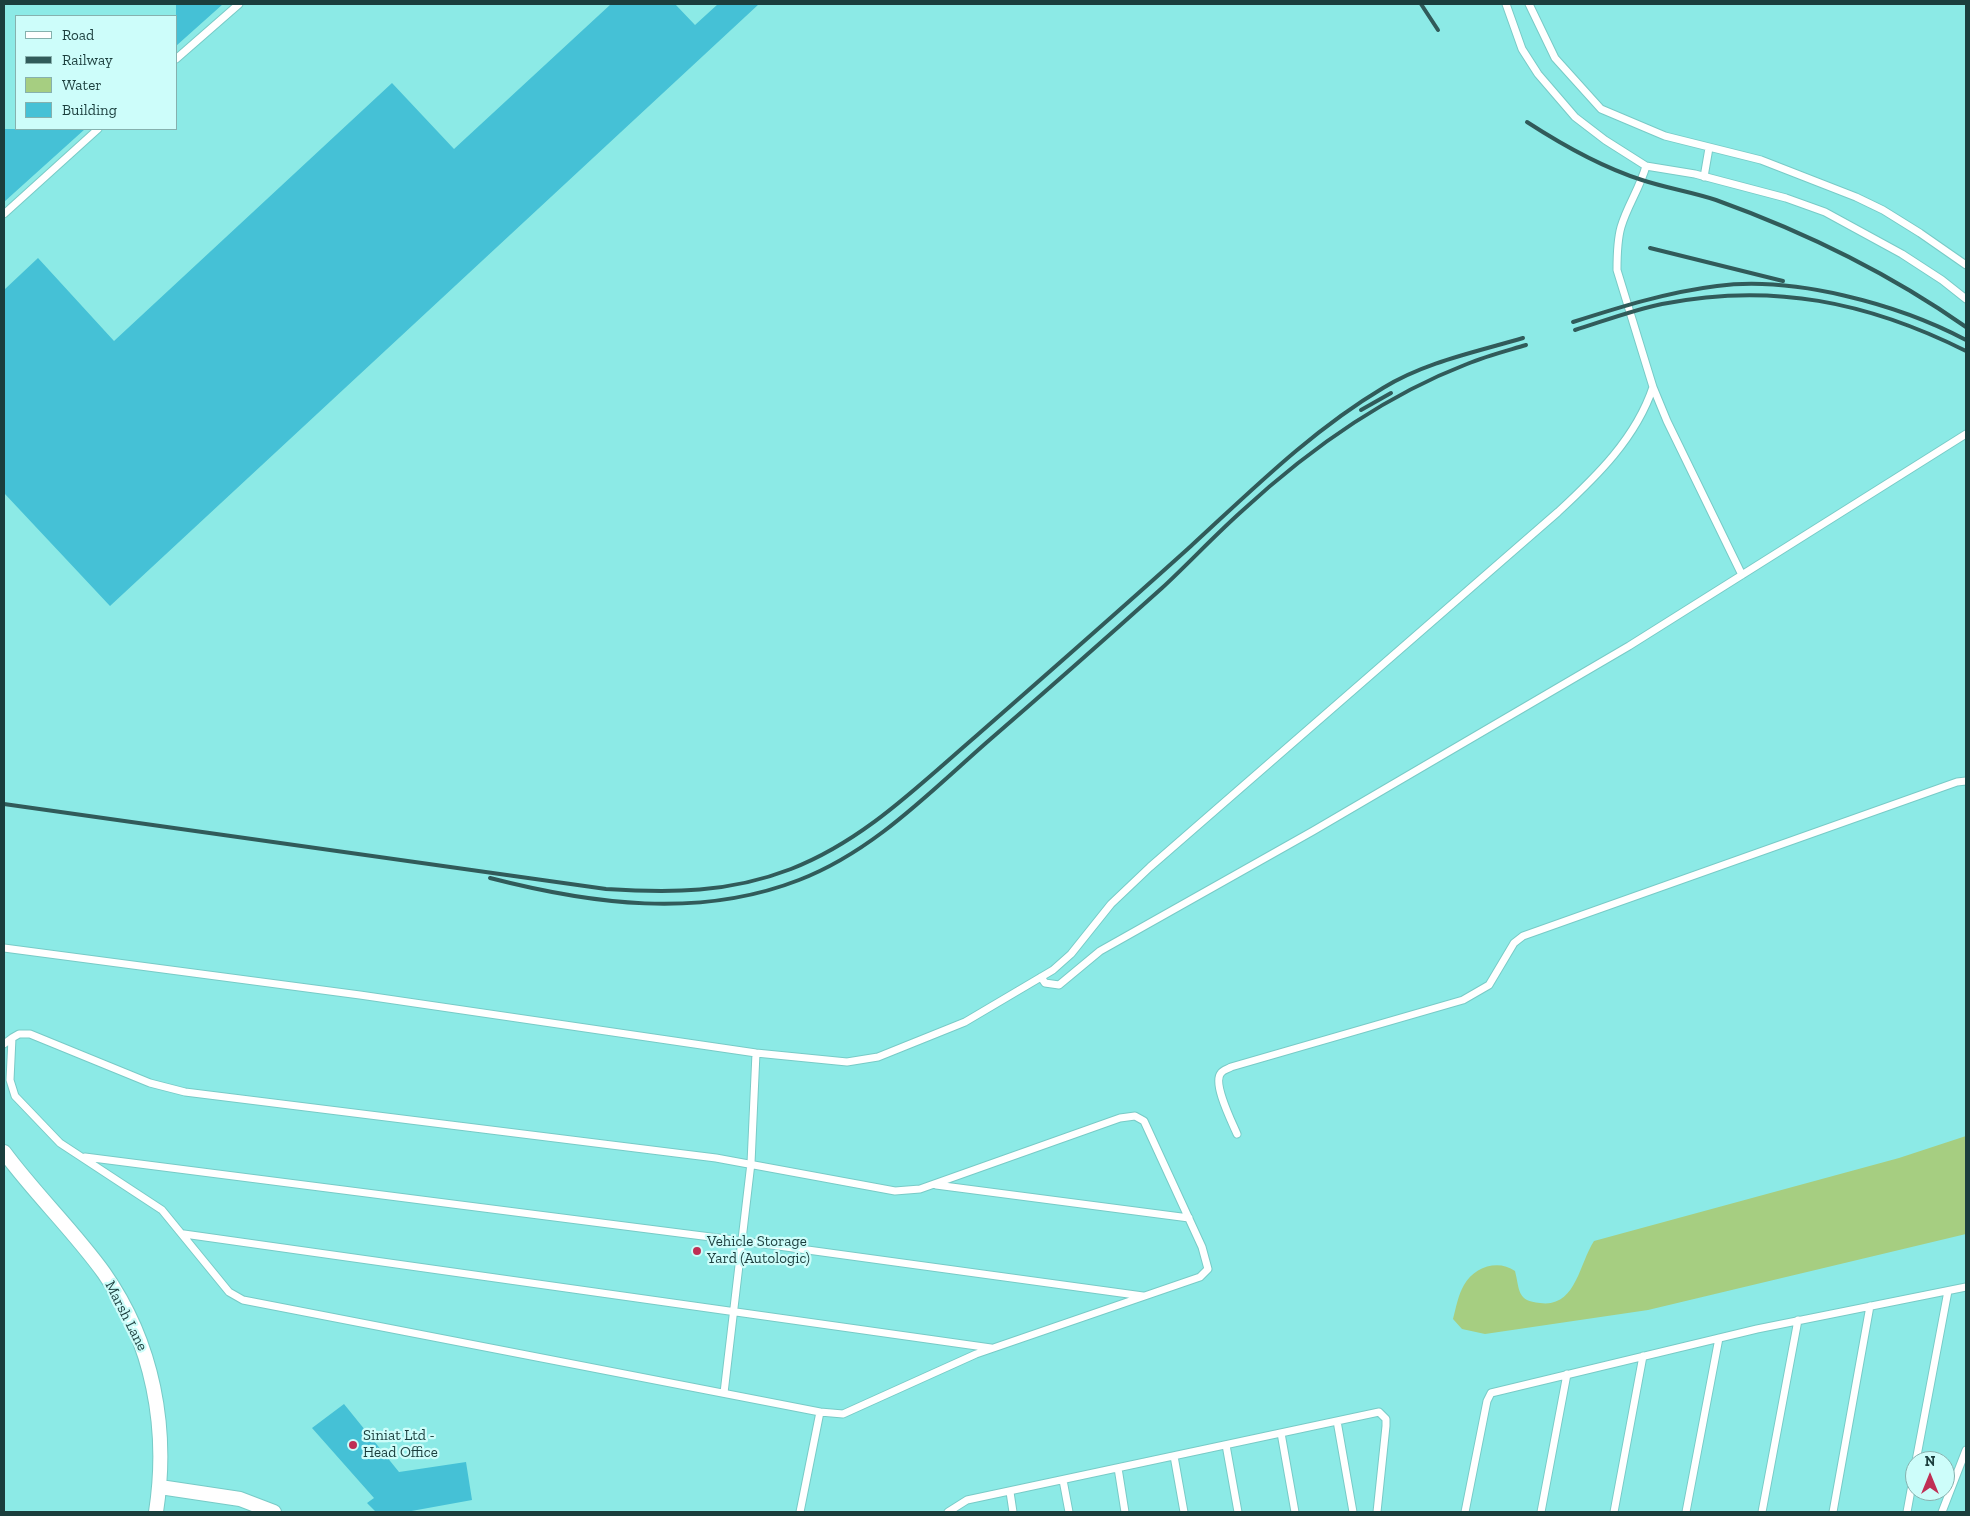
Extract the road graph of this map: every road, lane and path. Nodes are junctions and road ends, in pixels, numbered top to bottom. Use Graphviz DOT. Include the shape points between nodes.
graph roads {
  1 [pos="239,4"];
  2 [pos="1506,4"];
  3 [pos="1529,4"];
  4 [pos="178,58"];
  5 [pos="97,130"];
  6 [pos="1709,148"];
  7 [pos="1646,166"];
  8 [pos="1704,177"];
  9 [pos="4,214"];
  10 [pos="1966,265"];
  11 [pos="1966,299"];
  12 [pos="1653,387"];
  13 [pos="1966,434"];
  14 [pos="1742,575"];
  15 [pos="1966,782"];
  16 [pos="4,948"];
  17 [pos="1041,977"];
  18 [pos="12,1038"];
  19 [pos="4,1044"];
  20 [pos="756,1053"];
  21 [pos="1237,1134"];
  22 [pos="4,1152"];
  23 [pos="82,1157"];
  24 [pos="751,1163"];
  25 [pos="933,1184"];
  26 [pos="1189,1218"];
  27 [pos="184,1234"];
  28 [pos="742,1241"];
  29 [pos="1966,1287"];
  30 [pos="1948,1291"];
  31 [pos="1145,1296"];
  32 [pos="1870,1306"];
  33 [pos="734,1310"];
  34 [pos="1798,1320"];
  35 [pos="1719,1338"];
  36 [pos="994,1348"];
  37 [pos="1643,1356"];
  38 [pos="1567,1374"];
  39 [pos="724,1393"];
  40 [pos="820,1412"];
  41 [pos="1337,1421"];
  42 [pos="1281,1433"];
  43 [pos="1226,1445"];
  44 [pos="1966,1450"];
  45 [pos="1918,1451"];
  46 [pos="1174,1456"];
  47 [pos="1118,1468"];
  48 [pos="1063,1480"];
  49 [pos="160,1487"];
  50 [pos="1010,1492"];
  51 [pos="956,1509"];
  52 [pos="156,1512"];
  53 [pos="274,1512"];
  54 [pos="800,1512"];
  55 [pos="948,1512"];
  56 [pos="1013,1512"];
  57 [pos="1068,1512"];
  58 [pos="1125,1512"];
  59 [pos="1184,1512"];
  60 [pos="1238,1512"];
  61 [pos="1295,1512"];
  62 [pos="1353,1512"];
  63 [pos="1377,1512"];
  64 [pos="1465,1512"];
  65 [pos="1541,1512"];
  66 [pos="1614,1512"];
  67 [pos="1686,1512"];
  68 [pos="1762,1512"];
  69 [pos="1834,1512"];
  70 [pos="1942,1512"];
  1 -- 4 [label="lane"];
  2 -- 7 [label="lane" via="1522,49 1556,98 1604,140"];
  3 -- 6 [label="lane" via="1555,58 1601,109 1640,127"];
  5 -- 9 [label="lane"];
  6 -- 8 [label="lane"];
  6 -- 10 [label="lane" via="1761,160 1856,197 1883,210"];
  7 -- 8 [label="lane"];
  7 -- 12 [label="lane" via="1621,227 1617,270"];
  8 -- 11 [label="lane" via="1786,198 1825,212 1902,254"];
  12 -- 14 [label="lane"];
  12 -- 17 [label="lane" via="1629,436 1603,470 1570,502 1150,867 1111,904 1071,954"];
  13 -- 14 [label="lane"];
  14 -- 17 [label="lane" via="1339,816 1100,951 1059,985 1045,983"];
  15 -- 21 [label="lane" via="1957,782 1523,936 1514,943 1489,986 1463,1000 1231,1067 1220,1074 1218,1080"];
  16 -- 20 [label="lane" via="360,995"];
  17 -- 20 [label="lane" via="977,1016 878,1057 834,1062"];
  18 -- 19 [label="lane"];
  18 -- 23 [label="lane" via="10,1080 15,1096 52,1136"];
  18 -- 24 [label="lane" via="30,1034 150,1083 193,1094"];
  20 -- 24 [label="lane"];
  22 -- 49 [label="street, Marsh Lane" via="103,1272 133,1323 154,1390 162,1454"];
  23 -- 27 [label="lane" via="151,1201"];
  23 -- 28 [label="lane"];
  24 -- 25 [label="lane" via="895,1192 912,1191"];
  24 -- 28 [label="lane"];
  25 -- 26 [label="lane"];
  25 -- 26 [label="lane" via="1120,1118 1135,1116 1144,1121"];
  26 -- 31 [label="lane" via="1206,1256 1208,1269 1200,1277"];
  27 -- 33 [label="lane"];
  27 -- 39 [label="lane" via="229,1292 244,1300"];
  28 -- 31 [label="lane"];
  28 -- 33 [label="lane"];
  29 -- 30 [label="lane"];
  30 -- 32 [label="lane"];
  30 -- 45 [label="lane"];
  31 -- 36 [label="lane"];
  32 -- 34 [label="lane"];
  32 -- 69 [label="lane"];
  33 -- 36 [label="lane"];
  33 -- 39 [label="lane"];
  34 -- 35 [label="lane"];
  34 -- 68 [label="lane"];
  35 -- 37 [label="lane"];
  35 -- 67 [label="lane"];
  36 -- 40 [label="lane" via="852,1411 843,1414"];
  37 -- 38 [label="lane"];
  37 -- 66 [label="lane"];
  38 -- 64 [label="lane" via="1499,1390 1488,1396"];
  38 -- 65 [label="lane"];
  39 -- 40 [label="lane"];
  40 -- 54 [label="lane"];
  41 -- 42 [label="lane"];
  41 -- 62 [label="lane"];
  41 -- 63 [label="lane" via="1373,1412 1379,1412 1386,1420"];
  42 -- 43 [label="lane"];
  42 -- 61 [label="lane"];
  43 -- 46 [label="lane"];
  43 -- 60 [label="lane"];
  44 -- 70 [label="lane"];
  46 -- 47 [label="lane"];
  46 -- 59 [label="lane"];
  47 -- 48 [label="lane"];
  47 -- 58 [label="lane"];
  48 -- 50 [label="lane"];
  48 -- 57 [label="lane"];
  49 -- 52 [label="street, Marsh Lane"];
  49 -- 53 [label="street" via="240,1499"];
  50 -- 51 [label="lane" via="968,1500"];
  50 -- 56 [label="lane"];
  51 -- 55 [label="lane"];
}
